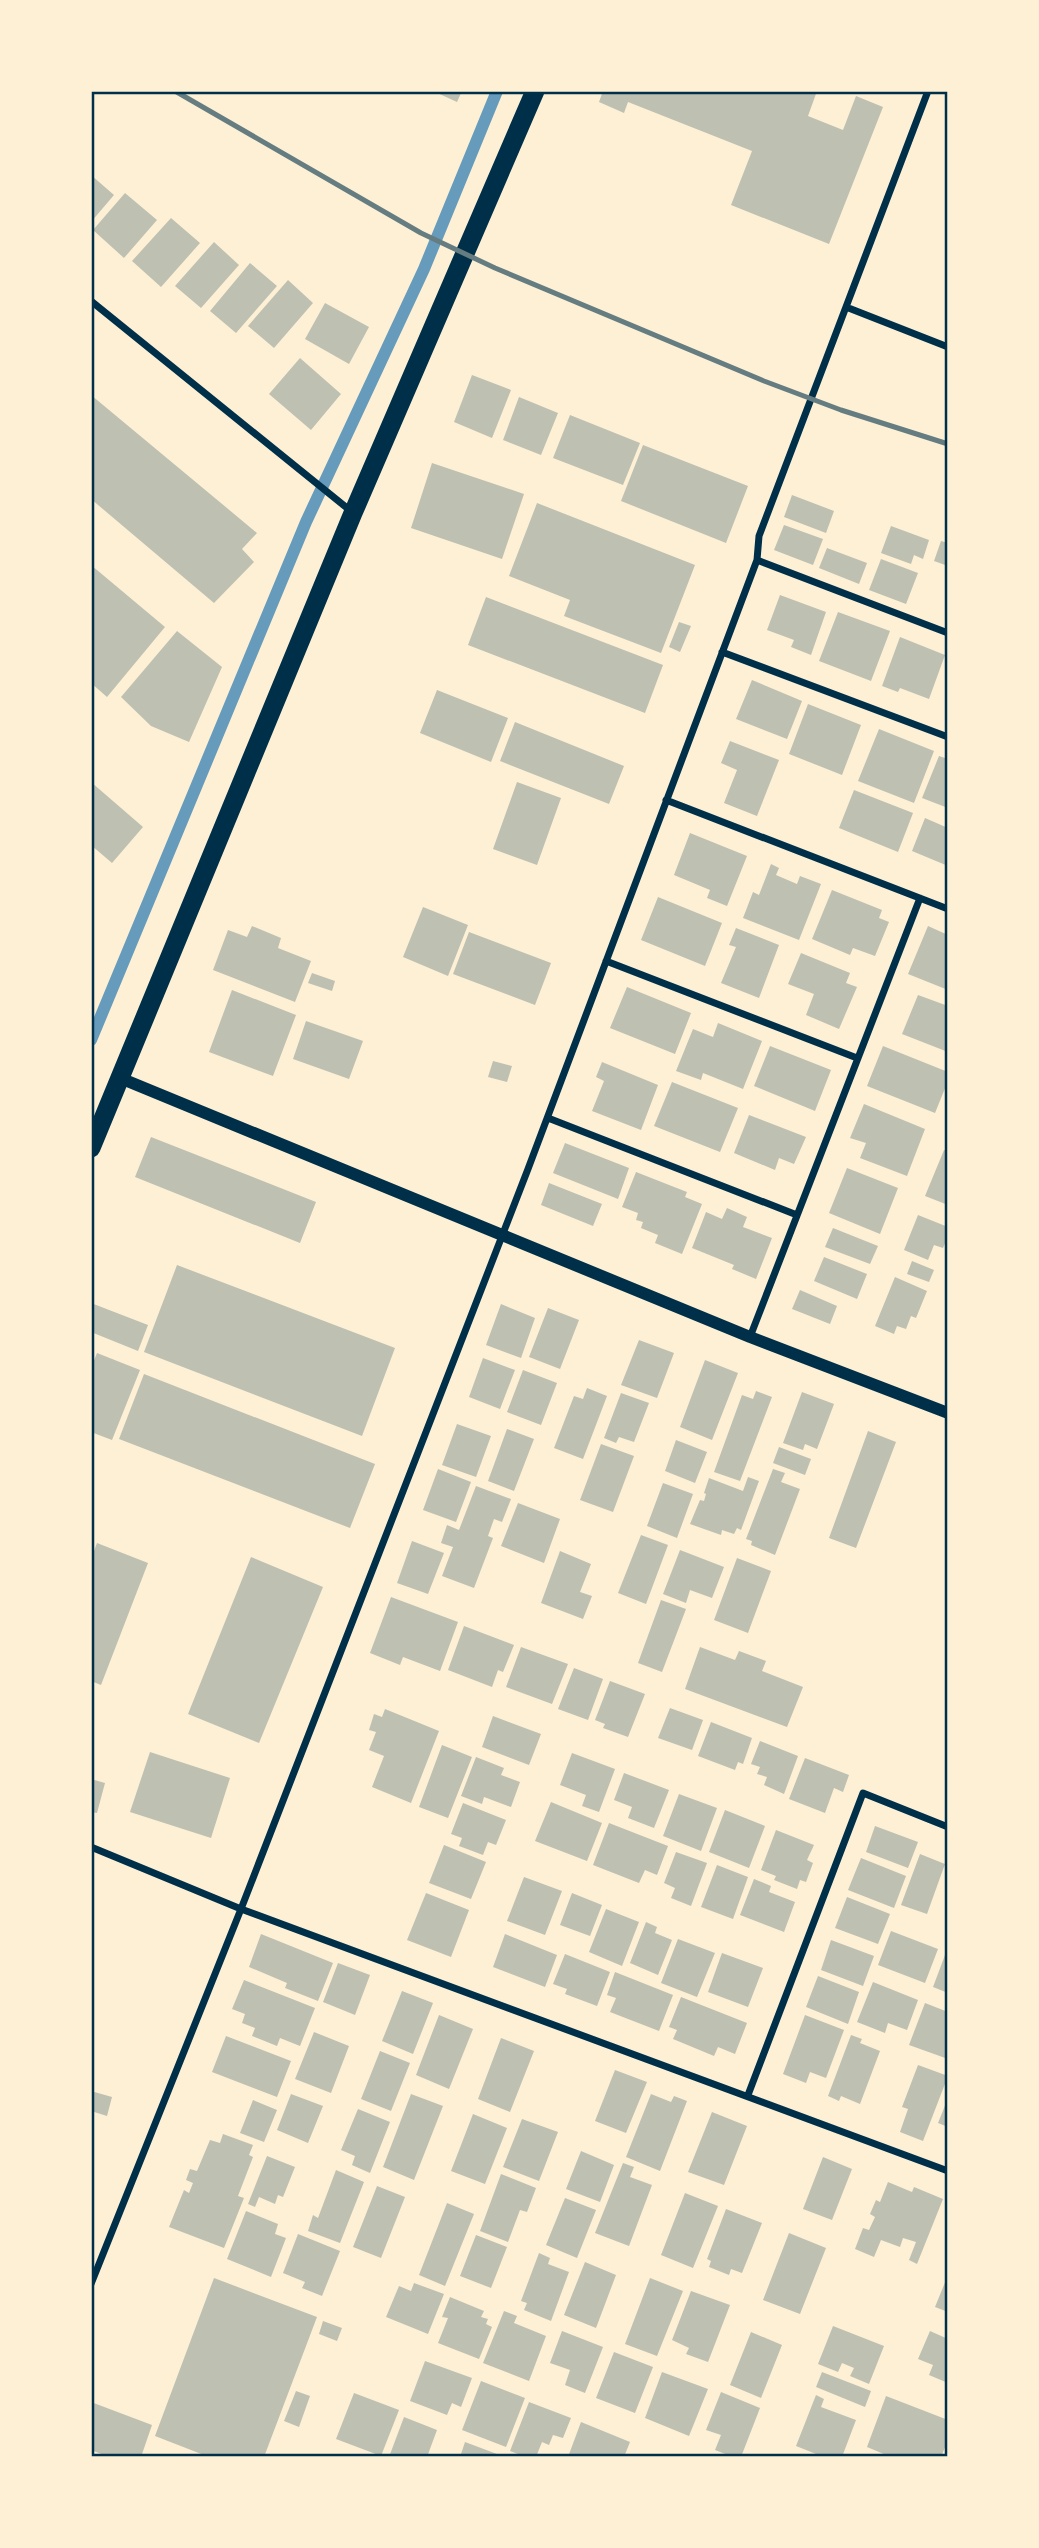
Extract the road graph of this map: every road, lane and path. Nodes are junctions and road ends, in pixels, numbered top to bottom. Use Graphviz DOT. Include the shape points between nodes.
graph roads {
  1 [pos="535,91"];
  2 [pos="928,91"];
  3 [pos="91,301"];
  4 [pos="846,307"];
  5 [pos="948,347"];
  6 [pos="353,513"];
  7 [pos="757,559"];
  8 [pos="948,633"];
  9 [pos="722,652"];
  10 [pos="948,737"];
  11 [pos="667,800"];
  12 [pos="920,898"];
  13 [pos="948,909"];
  14 [pos="606,961"];
  15 [pos="857,1058"];
  16 [pos="120,1079"];
  17 [pos="548,1118"];
  18 [pos="91,1148"];
  19 [pos="797,1215"];
  20 [pos="503,1236"];
  21 [pos="750,1337"];
  22 [pos="948,1413"];
  23 [pos="948,1827"];
  24 [pos="91,1847"];
  25 [pos="241,1909"];
  26 [pos="748,2095"];
  27 [pos="948,2171"];
  28 [pos="91,2284"];
  1 -- 6 [label="highway"];
  2 -- 4 [label="street"];
  3 -- 6 [label="street"];
  4 -- 5 [label="street"];
  4 -- 7 [label="street" via="758,536"];
  6 -- 16 [label="highway"];
  7 -- 8 [label="street"];
  7 -- 9 [label="street"];
  9 -- 10 [label="street"];
  9 -- 11 [label="street"];
  11 -- 12 [label="street"];
  11 -- 14 [label="street"];
  12 -- 13 [label="street"];
  12 -- 15 [label="street"];
  14 -- 15 [label="street"];
  14 -- 17 [label="street"];
  15 -- 19 [label="street"];
  16 -- 18 [label="highway"];
  16 -- 20 [label="street"];
  17 -- 19 [label="street"];
  17 -- 20 [label="street"];
  19 -- 21 [label="street"];
  20 -- 21 [label="street"];
  20 -- 25 [label="street"];
  21 -- 22 [label="street"];
  23 -- 26 [label="street" via="863,1793"];
  24 -- 25 [label="street"];
  25 -- 26 [label="street"];
  25 -- 28 [label="street"];
  26 -- 27 [label="street"];
}
